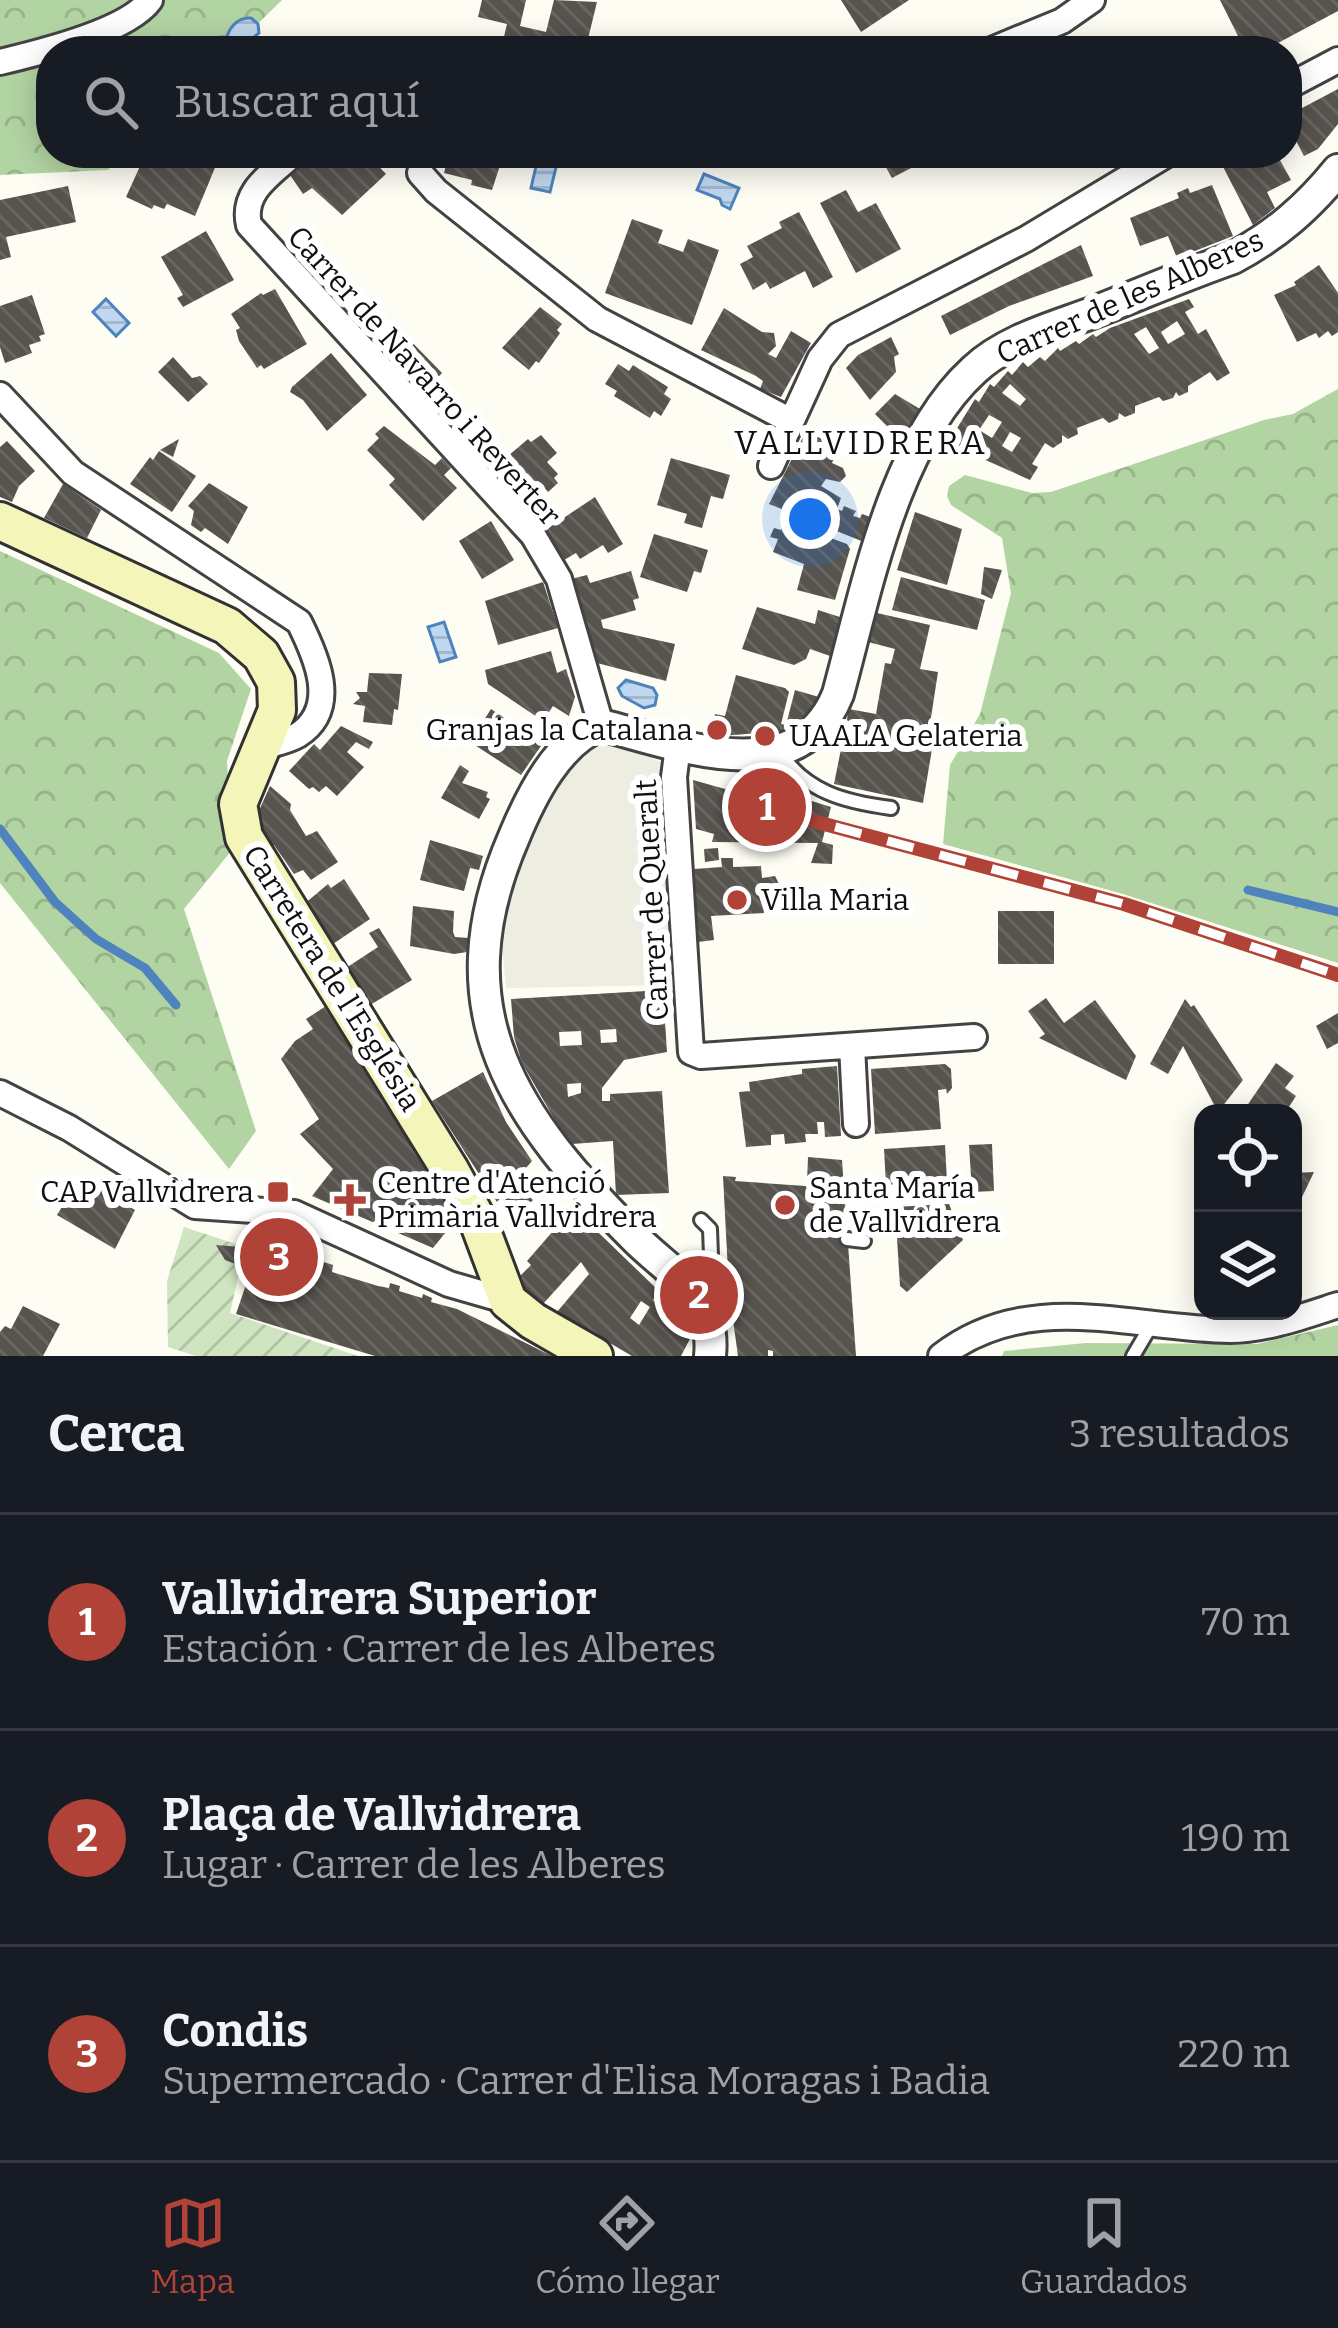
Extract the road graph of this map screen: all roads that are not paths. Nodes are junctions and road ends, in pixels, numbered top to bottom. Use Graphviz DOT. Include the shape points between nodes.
graph roads {
  1 [pos="150,0"];
  2 [pos="1091,0"];
  3 [pos="83,36"];
  4 [pos="1026,36"];
  5 [pos="36,51"];
  6 [pos="1338,60"];
  7 [pos="0,62"];
  8 [pos="1302,79"];
  9 [pos="279,168"];
  10 [pos="1144,168"];
  11 [pos="1338,170"];
  12 [pos="420,173"];
  13 [pos="0,395"];
  14 [pos="791,422"];
  15 [pos="771,466"];
  16 [pos="0,521"];
  17 [pos="602,724"];
  18 [pos="678,746"];
  19 [pos="262,748"];
  20 [pos="779,750"];
  21 [pos="891,808"];
  22 [pos="974,1037"];
  23 [pos="852,1046"];
  24 [pos="0,1093"];
  25 [pos="856,1124"];
  26 [pos="726,1230"];
  27 [pos="847,1239"];
  28 [pos="864,1240"];
  29 [pos="508,1301"];
  30 [pos="701,1301"];
  31 [pos="1338,1305"];
  32 [pos="1153,1323"];
  33 [pos="594,1356"];
  34 [pos="710,1356"];
  35 [pos="941,1356"];
  36 [pos="1133,1356"];
  1 -- 3 [label="street" via="142,12"];
  2 -- 4 [label="street"];
  5 -- 7 [label="street"];
  6 -- 8 [label="street"];
  9 -- 17 [label="street, Carrer de Navarro i Reverter" via="250,197 249,225 533,536 559,579"];
  10 -- 14 [label="street" via="1026,239 852,326 820,359"];
  11 -- 20 [label="street, Carrer de les Alberes" via="1312,201 1247,250 1026,339 975,369 942,409 900,488 831,711 805,740"];
  12 -- 14 [label="street" via="597,320"];
  13 -- 19 [label="street" via="73,473 299,622 323,685 313,722"];
  14 -- 15 [label="street"];
  16 -- 19 [label="main road, Carretera de l'Església" via="253,644 278,694"];
  17 -- 18 [label="street"];
  17 -- 30 [label="street" via="574,740 552,767 501,868 486,952 489,1018 508,1082 538,1131"];
  18 -- 20 [label="street"];
  18 -- 23 [label="street, Carrer de Queralt" via="691,1052"];
  19 -- 29 [label="main road, Carretera de l'Església" via="238,804 244,837 450,1170"];
  20 -- 21 [label="lane" via="823,793"];
  22 -- 23 [label="street"];
  23 -- 25 [label="street"];
  24 -- 29 [label="street" via="195,1206 294,1213 448,1284"];
  26 -- 30 [label="lane" via="706,1224 712,1282"];
  27 -- 28 [label="lane"];
  29 -- 33 [label="main road"];
  30 -- 34 [label="street"];
  31 -- 32 [label="street" via="1247,1330"];
  32 -- 35 [label="street" via="1044,1316 1000,1326"];
  32 -- 36 [label="lane"];
}
